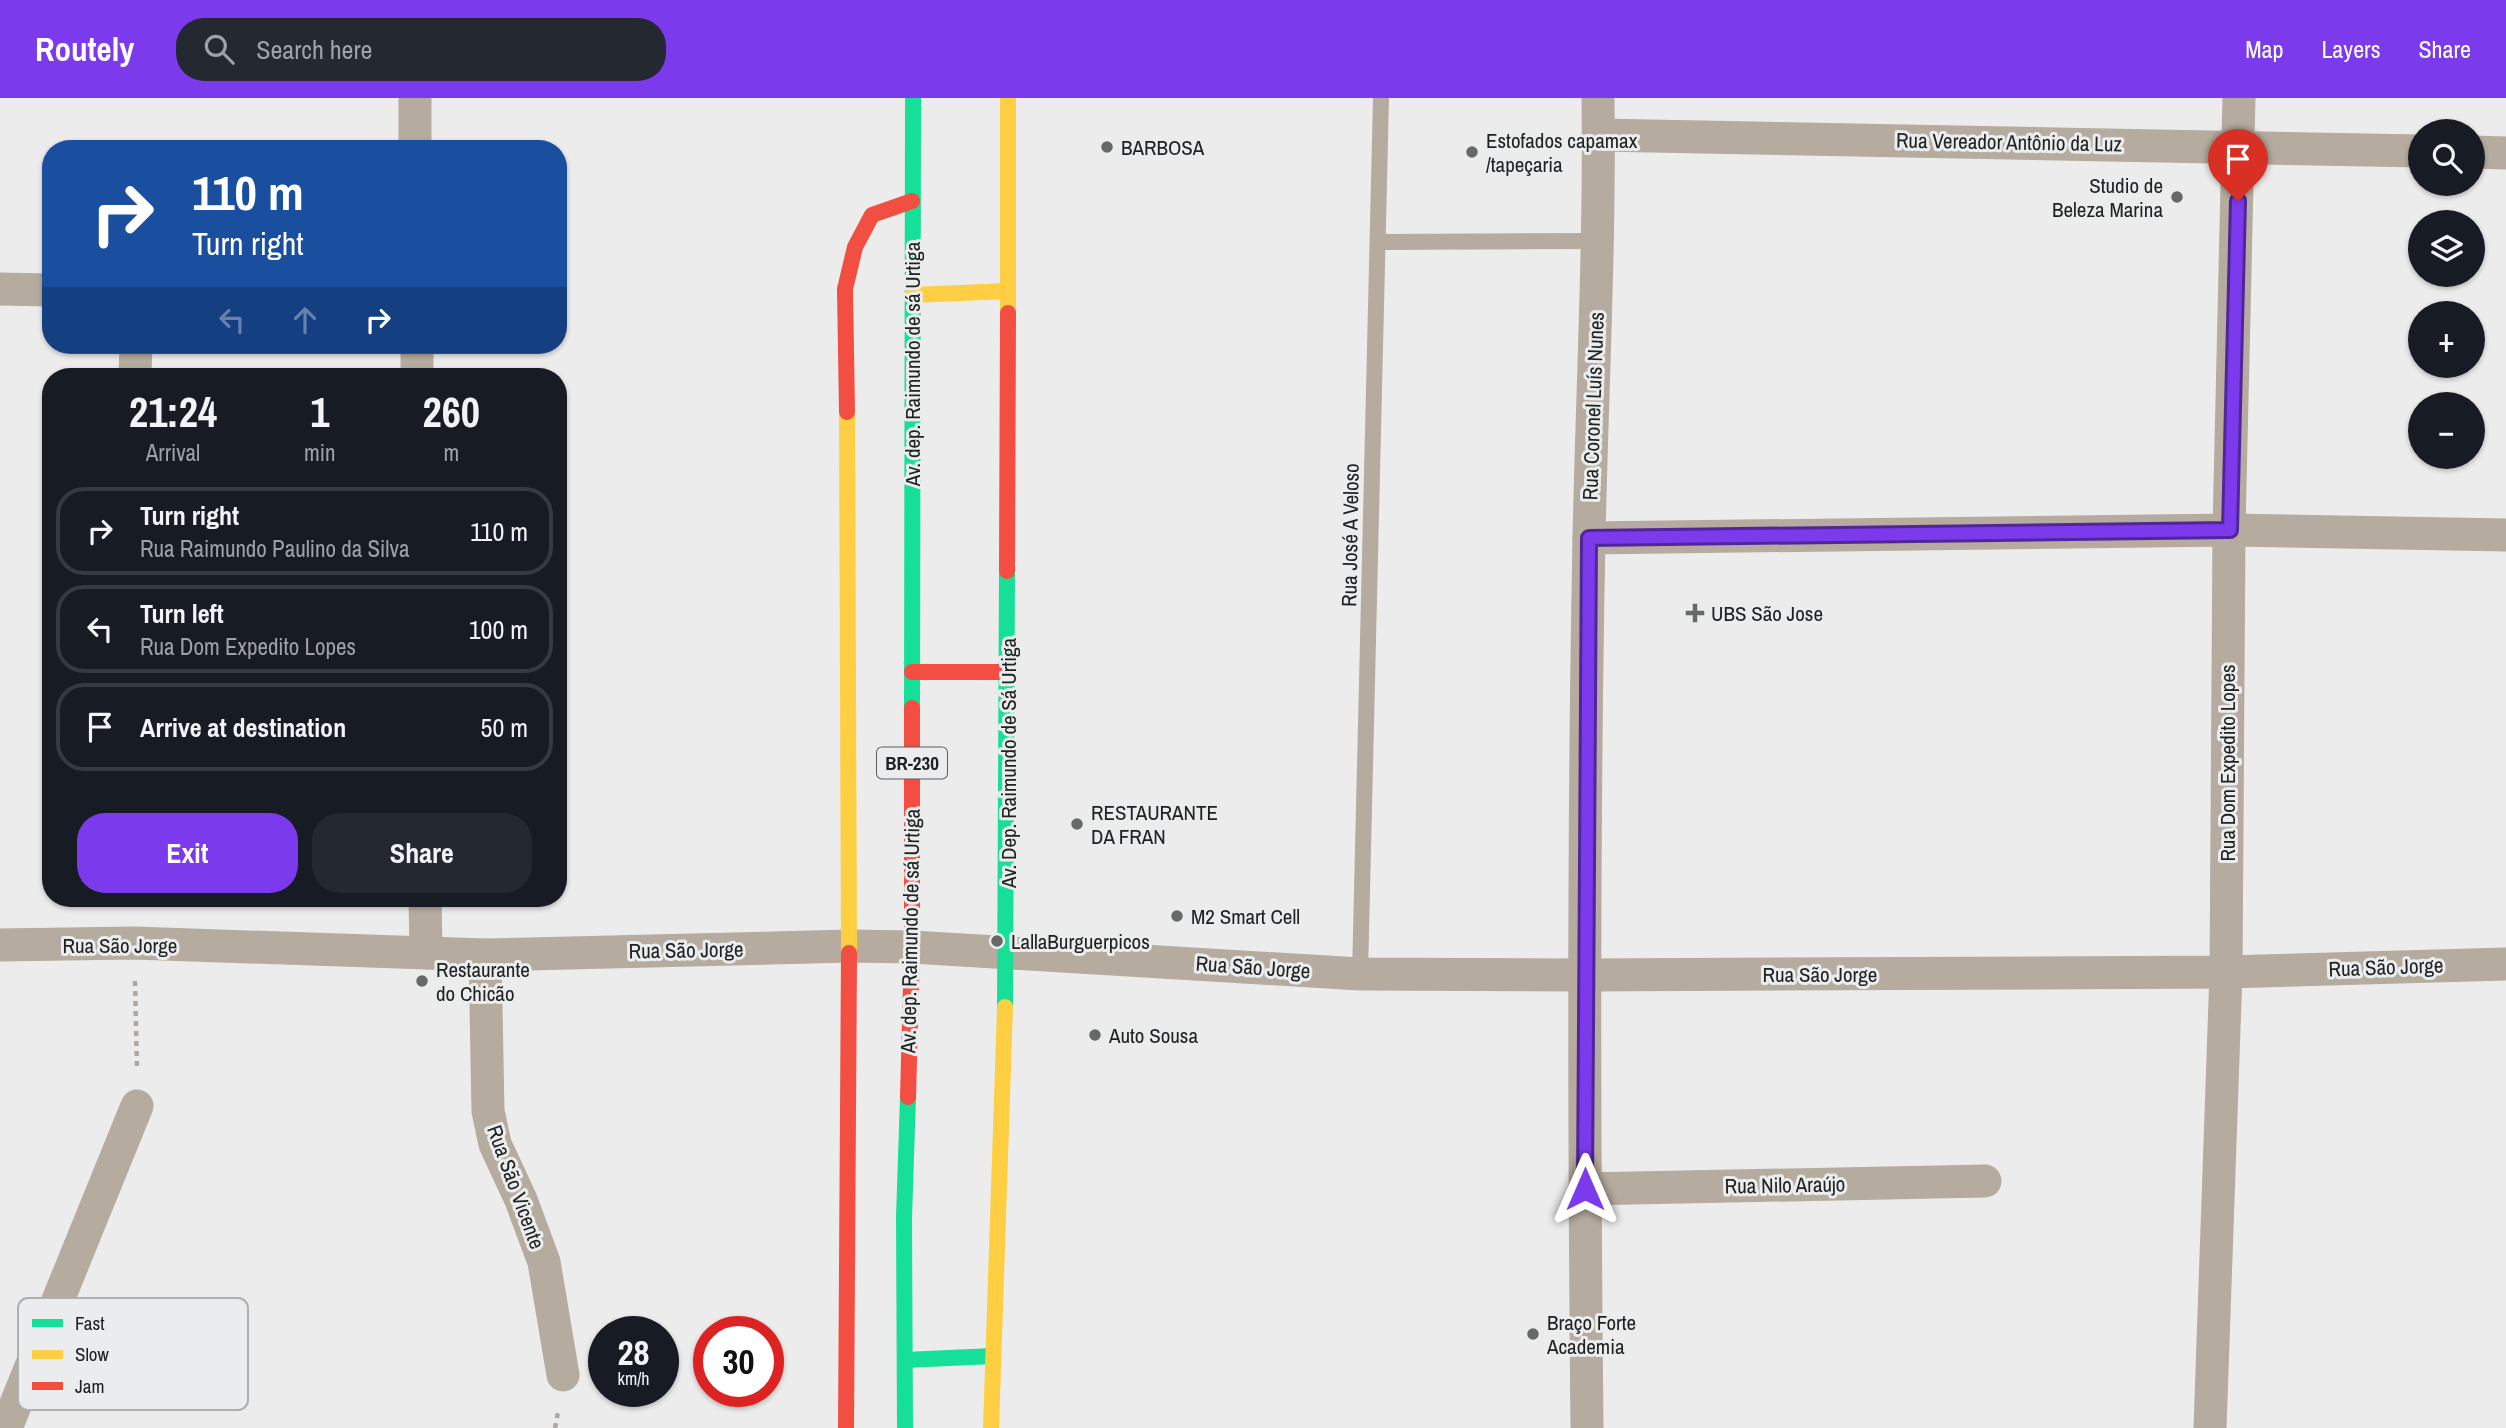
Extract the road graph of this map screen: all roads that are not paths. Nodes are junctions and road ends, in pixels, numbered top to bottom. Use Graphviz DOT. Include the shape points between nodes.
graph roads {
  1 [pos="415,98"];
  2 [pos="913,98"];
  3 [pos="1008,98"];
  4 [pos="1381,98"];
  5 [pos="1598,98"];
  6 [pos="2239,98"];
  7 [pos="1599,135"];
  8 [pos="415,140"];
  9 [pos="2240,146"];
  10 [pos="2408,151"];
  11 [pos="2485,152"];
  12 [pos="2506,153"];
  13 [pos="912,201"];
  14 [pos="1598,241"];
  15 [pos="1378,242"];
  16 [pos="0,289"];
  17 [pos="42,290"];
  18 [pos="1008,291"];
  19 [pos="912,295"];
  20 [pos="2230,530"];
  21 [pos="2506,535"];
  22 [pos="1589,538"];
  23 [pos="912,672"];
  24 [pos="1009,672"];
  25 [pos="425,907"];
  26 [pos="0,945"];
  27 [pos="851,946"];
  28 [pos="912,947"];
  29 [pos="1007,952"];
  30 [pos="426,953"];
  31 [pos="485,955"];
  32 [pos="2506,964"];
  33 [pos="2226,972"];
  34 [pos="1360,974"];
  35 [pos="1585,975"];
  36 [pos="137,1106"];
  37 [pos="1985,1181"];
  38 [pos="1585,1189"];
  39 [pos="59,1298"];
  40 [pos="993,1356"];
  41 [pos="905,1360"];
  42 [pos="563,1375"];
  43 [pos="18,1399"];
  44 [pos="6,1428"];
  45 [pos="846,1428"];
  46 [pos="905,1428"];
  47 [pos="991,1428"];
  48 [pos="1587,1428"];
  49 [pos="2210,1428"];
  1 -- 8 [label="street"];
  2 -- 13 [label="main road, Av. dep. Raimundo de sá Urtiga / BR-230"];
  3 -- 18 [label="main road, Av. Dep. Raimundo de Sá Urtiga"];
  4 -- 15 [label="lane, Rua José A Veloso"];
  5 -- 7 [label="street, Rua Coronel Luís Nunes"];
  6 -- 9 [label="street, Rua Dom Expedito Lopes"];
  7 -- 9 [label="street, Rua Vereador Antônio da Luz"];
  7 -- 14 [label="street, Rua Coronel Luís Nunes"];
  9 -- 10 [label="street, Rua Vereador Antônio da Luz"];
  9 -- 20 [label="street, Rua Dom Expedito Lopes"];
  11 -- 12 [label="street"];
  13 -- 19 [label="main road, Av. dep. Raimundo de sá Urtiga / BR-230"];
  13 -- 27 [label="main road" via="872,215 855,247 845,289"];
  14 -- 15 [label="lane"];
  14 -- 22 [label="street, Rua Coronel Luís Nunes"];
  15 -- 34 [label="lane, Rua José A Veloso"];
  16 -- 17 [label="street"];
  18 -- 19 [label="main road"];
  18 -- 24 [label="main road, Av. Dep. Raimundo de Sá Urtiga"];
  19 -- 23 [label="main road, Av. dep. Raimundo de sá Urtiga / BR-230"];
  20 -- 21 [label="street"];
  20 -- 22 [label="street"];
  20 -- 33 [label="street, Rua Dom Expedito Lopes"];
  22 -- 35 [label="street, Rua Coronel Luís Nunes"];
  23 -- 24 [label="main road"];
  23 -- 28 [label="main road, Av. dep. Raimundo de sá Urtiga / BR-230"];
  24 -- 29 [label="main road, Av. Dep. Raimundo de Sá Urtiga"];
  25 -- 30 [label="street"];
  26 -- 30 [label="street, Rua São Jorge" via="134,943"];
  27 -- 28 [label="street, Rua São Jorge"];
  27 -- 31 [label="street, Rua São Jorge"];
  27 -- 45 [label="main road"];
  28 -- 29 [label="street, Rua São Jorge"];
  28 -- 41 [label="main road, Av. dep. Raimundo de sá Urtiga / BR-230"];
  29 -- 34 [label="street, Rua São Jorge"];
  29 -- 40 [label="main road, Av. Dep. Raimundo de Sá Urtiga"];
  30 -- 31 [label="street, Rua São Jorge"];
  31 -- 42 [label="street, Rua São Vicente" via="488,1111 495,1144 544,1262"];
  32 -- 33 [label="street, Rua São Jorge"];
  33 -- 35 [label="street, Rua São Jorge"];
  33 -- 49 [label="street, Rua Dom Expedito Lopes"];
  34 -- 35 [label="street, Rua São Jorge"];
  35 -- 38 [label="street, Rua Coronel Luís Nunes"];
  36 -- 39 [label="street"];
  37 -- 38 [label="street, Rua Nilo Araújo"];
  38 -- 48 [label="street, Rua Coronel Luís Nunes"];
  40 -- 41 [label="main road"];
  40 -- 47 [label="main road, Av. Dep. Raimundo de Sá Urtiga"];
  41 -- 46 [label="main road, Av. dep. Raimundo de sá Urtiga / BR-230"];
  43 -- 44 [label="street"];
}
